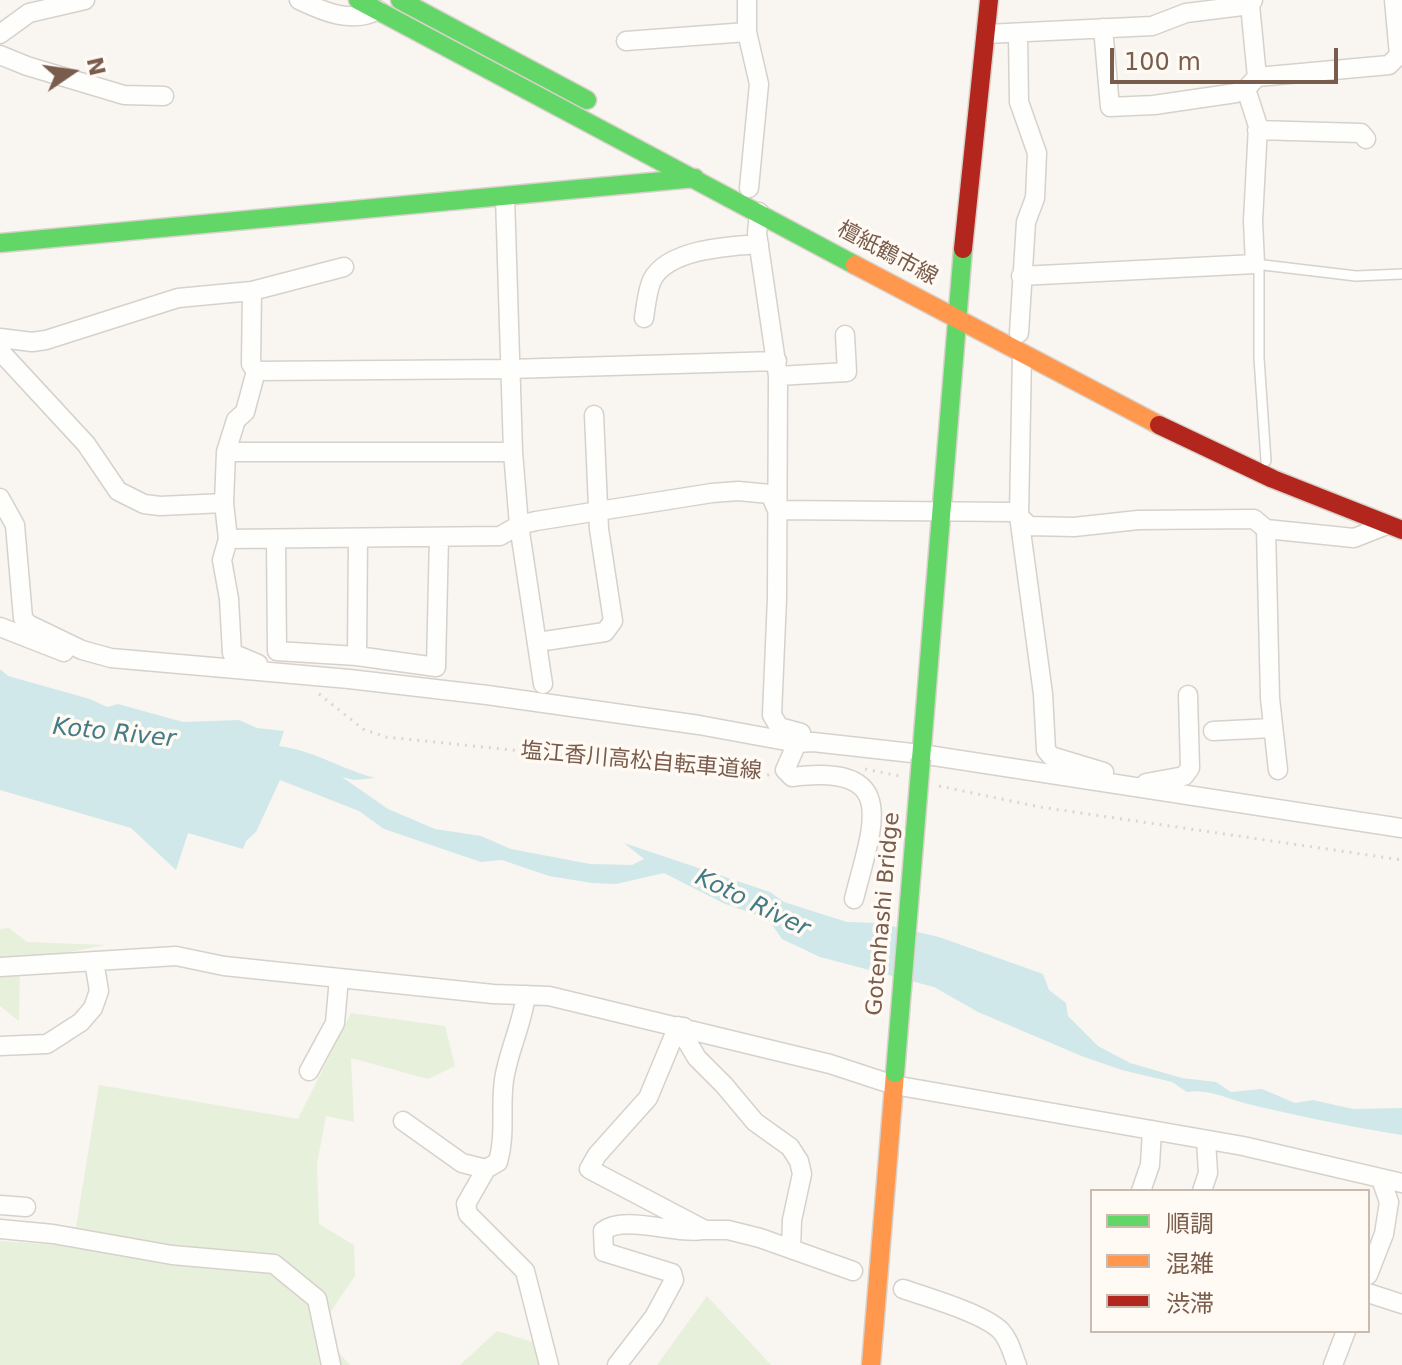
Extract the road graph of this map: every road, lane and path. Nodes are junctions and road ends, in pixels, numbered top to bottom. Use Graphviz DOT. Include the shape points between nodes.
graph roads {
  1 [pos="85,0"];
  2 [pos="299,0"];
  3 [pos="358,0"];
  4 [pos="400,0"];
  5 [pos="747,0"];
  6 [pos="989,0"];
  7 [pos="1394,0"];
  8 [pos="1252,3"];
  9 [pos="378,10"];
  10 [pos="1103,28"];
  11 [pos="747,32"];
  12 [pos="0,34"];
  13 [pos="986,34"];
  14 [pos="1018,35"];
  15 [pos="626,41"];
  16 [pos="0,55"];
  17 [pos="1252,83"];
  18 [pos="164,96"];
  19 [pos="605,110"];
  20 [pos="1257,130"];
  21 [pos="1366,139"];
  22 [pos="709,171"];
  23 [pos="749,188"];
  24 [pos="505,197"];
  25 [pos="759,212"];
  26 [pos="0,243"];
  27 [pos="759,244"];
  28 [pos="1257,264"];
  29 [pos="344,267"];
  30 [pos="1402,274"];
  31 [pos="1021,276"];
  32 [pos="252,291"];
  33 [pos="957,310"];
  34 [pos="644,318"];
  35 [pos="1019,333"];
  36 [pos="845,335"];
  37 [pos="0,338"];
  38 [pos="0,351"];
  39 [pos="1022,354"];
  40 [pos="510,369"];
  41 [pos="778,369"];
  42 [pos="256,371"];
  43 [pos="594,415"];
  44 [pos="226,452"];
  45 [pos="513,452"];
  46 [pos="1266,461"];
  47 [pos="0,498"];
  48 [pos="224,503"];
  49 [pos="777,510"];
  50 [pos="941,510"];
  51 [pos="599,511"];
  52 [pos="1019,516"];
  53 [pos="1397,523"];
  54 [pos="519,525"];
  55 [pos="1266,529"];
  56 [pos="439,537"];
  57 [pos="358,538"];
  58 [pos="228,539"];
  59 [pos="276,539"];
  60 [pos="0,627"];
  61 [pos="538,642"];
  62 [pos="82,650"];
  63 [pos="357,656"];
  64 [pos="266,672"];
  65 [pos="543,684"];
  66 [pos="315,692"];
  67 [pos="1188,695"];
  68 [pos="1273,728"];
  69 [pos="1213,731"];
  70 [pos="805,742"];
  71 [pos="921,756"];
  72 [pos="866,769"];
  73 [pos="785,770"];
  74 [pos="1278,770"];
  75 [pos="908,778"];
  76 [pos="935,785"];
  77 [pos="1136,786"];
  78 [pos="1402,828"];
  79 [pos="1402,860"];
  80 [pos="854,899"];
  81 [pos="94,961"];
  82 [pos="0,967"];
  83 [pos="339,978"];
  84 [pos="526,995"];
  85 [pos="681,1026"];
  86 [pos="0,1046"];
  87 [pos="309,1071"];
  88 [pos="894,1079"];
  89 [pos="403,1121"];
  90 [pos="1152,1130"];
  91 [pos="1206,1140"];
  92 [pos="486,1169"];
  93 [pos="1381,1179"];
  94 [pos="1402,1183"];
  95 [pos="1142,1189"];
  96 [pos="1203,1189"];
  97 [pos="1396,1199"];
  98 [pos="0,1205"];
  99 [pos="26,1207"];
  100 [pos="0,1229"];
  101 [pos="705,1230"];
  102 [pos="791,1249"];
  103 [pos="1370,1270"];
  104 [pos="853,1271"];
  105 [pos="903,1289"];
  106 [pos="1370,1294"];
  107 [pos="1402,1304"];
  108 [pos="1345,1333"];
  109 [pos="331,1365"];
  110 [pos="549,1365"];
  111 [pos="617,1365"];
  112 [pos="871,1365"];
  113 [pos="1017,1365"];
  114 [pos="1333,1365"];
  1 -- 12 [label="street" via="29,13"];
  2 -- 9 [label="street" via="363,18"];
  3 -- 9 [label="main road, 檀紙鶴市線"];
  4 -- 19 [label="main road"];
  5 -- 11 [label="street"];
  6 -- 13 [label="main road, Gotenhashi Bridge"];
  7 -- 17 [label="street" via="1399,55 1389,65"];
  8 -- 10 [label="street" via="1186,13 1152,26"];
  8 -- 17 [label="street"];
  9 -- 22 [label="main road, 檀紙鶴市線"];
  10 -- 14 [label="street"];
  10 -- 17 [label="street" via="1110,107 1236,93"];
  11 -- 15 [label="street"];
  11 -- 23 [label="street" via="759,84"];
  13 -- 14 [label="street"];
  13 -- 33 [label="main road, Gotenhashi Bridge"];
  14 -- 31 [label="street" via="1019,102 1037,153"];
  16 -- 18 [label="street" via="124,95"];
  17 -- 20 [label="street"];
  20 -- 21 [label="street" via="1361,133"];
  20 -- 28 [label="street"];
  22 -- 23 [label="main road, 檀紙鶴市線"];
  22 -- 24 [label="main road"];
  22 -- 25 [label="main road, 檀紙鶴市線"];
  23 -- 33 [label="main road, 檀紙鶴市線"];
  24 -- 26 [label="main road"];
  24 -- 40 [label="street"];
  25 -- 27 [label="street"];
  25 -- 33 [label="main road, 檀紙鶴市線"];
  27 -- 34 [label="street" via="724,246 673,260 653,278"];
  27 -- 41 [label="street"];
  28 -- 30 [label="lane" via="1356,276"];
  28 -- 31 [label="street"];
  28 -- 46 [label="lane"];
  29 -- 32 [label="street"];
  31 -- 35 [label="street"];
  32 -- 37 [label="street" via="178,298 46,340"];
  32 -- 42 [label="street" via="251,364"];
  33 -- 35 [label="main road, 檀紙鶴市線"];
  33 -- 39 [label="main road, 檀紙鶴市線"];
  33 -- 50 [label="main road, Gotenhashi Bridge"];
  35 -- 46 [label="main road, 檀紙鶴市線"];
  36 -- 41 [label="street" via="847,372"];
  38 -- 48 [label="street" via="86,444 118,491 160,506"];
  39 -- 52 [label="street"];
  39 -- 53 [label="main road, 檀紙鶴市線" via="1233,462 1303,493"];
  40 -- 41 [label="street"];
  40 -- 42 [label="street"];
  40 -- 45 [label="street"];
  41 -- 49 [label="street"];
  42 -- 44 [label="street"];
  43 -- 51 [label="street"];
  44 -- 45 [label="street"];
  44 -- 48 [label="street"];
  45 -- 54 [label="street"];
  46 -- 53 [label="main road, 檀紙鶴市線"];
  47 -- 62 [label="street" via="15,525 23,618"];
  48 -- 58 [label="street"];
  49 -- 50 [label="street"];
  49 -- 51 [label="street" via="770,494 738,491"];
  49 -- 70 [label="street" via="772,715 779,727 807,735"];
  50 -- 52 [label="street"];
  50 -- 71 [label="main road, Gotenhashi Bridge"];
  51 -- 54 [label="street"];
  51 -- 61 [label="street" via="613,621 605,632"];
  52 -- 55 [label="street" via="1029,526 1254,519"];
  52 -- 77 [label="street" via="1046,750"];
  53 -- 55 [label="street" via="1354,538"];
  54 -- 56 [label="street" via="500,536"];
  54 -- 61 [label="street"];
  55 -- 68 [label="street"];
  56 -- 57 [label="street"];
  56 -- 63 [label="street" via="436,667"];
  57 -- 59 [label="street"];
  57 -- 63 [label="street"];
  58 -- 59 [label="street"];
  58 -- 64 [label="street" via="222,560 232,653"];
  59 -- 63 [label="street" via="277,651"];
  60 -- 62 [label="street" via="67,653"];
  61 -- 65 [label="street"];
  62 -- 64 [label="street"];
  64 -- 70 [label="street" via="487,695"];
  66 -- 73 [label="path, 塩江香川高松自転車道線" via="363,729 386,737 702,771 765,776"];
  67 -- 77 [label="street" via="1190,768 1184,776"];
  68 -- 69 [label="street"];
  68 -- 74 [label="street"];
  70 -- 71 [label="street"];
  70 -- 73 [label="street"];
  71 -- 77 [label="street"];
  71 -- 88 [label="main road, Gotenhashi Bridge, bridge"];
  72 -- 75 [label="path"];
  73 -- 80 [label="street" via="792,777 847,776 861,783 871,798 874,820"];
  76 -- 79 [label="path" via="1040,807"];
  77 -- 78 [label="street"];
  81 -- 82 [label="street"];
  81 -- 83 [label="street" via="176,956"];
  81 -- 86 [label="street" via="99,991 81,1022 47,1044"];
  83 -- 84 [label="street"];
  83 -- 87 [label="street" via="335,1023"];
  84 -- 85 [label="street" via="592,1004"];
  84 -- 92 [label="street" via="504,1080 504,1141 498,1162"];
  85 -- 88 [label="street"];
  85 -- 101 [label="street" via="648,1098 589,1169"];
  85 -- 102 [label="street" via="697,1058 799,1161 802,1174"];
  88 -- 90 [label="street"];
  88 -- 112 [label="main road, Gotenhashi Bridge"];
  89 -- 92 [label="street" via="462,1163"];
  90 -- 91 [label="street"];
  90 -- 95 [label="street" via="1150,1165"];
  91 -- 93 [label="street"];
  91 -- 96 [label="street" via="1208,1173"];
  92 -- 110 [label="street" via="466,1204 468,1214 525,1271"];
  93 -- 94 [label="street"];
  93 -- 97 [label="street"];
  97 -- 103 [label="street"];
  98 -- 99 [label="street"];
  100 -- 109 [label="street" via="274,1264 317,1299"];
  101 -- 102 [label="street" via="728,1230"];
  101 -- 111 [label="street" via="642,1225 608,1226 603,1231 604,1252 672,1273 674,1280"];
  102 -- 104 [label="street"];
  105 -- 113 [label="street" via="998,1327"];
  106 -- 107 [label="street"];
  108 -- 114 [label="street"];
}
